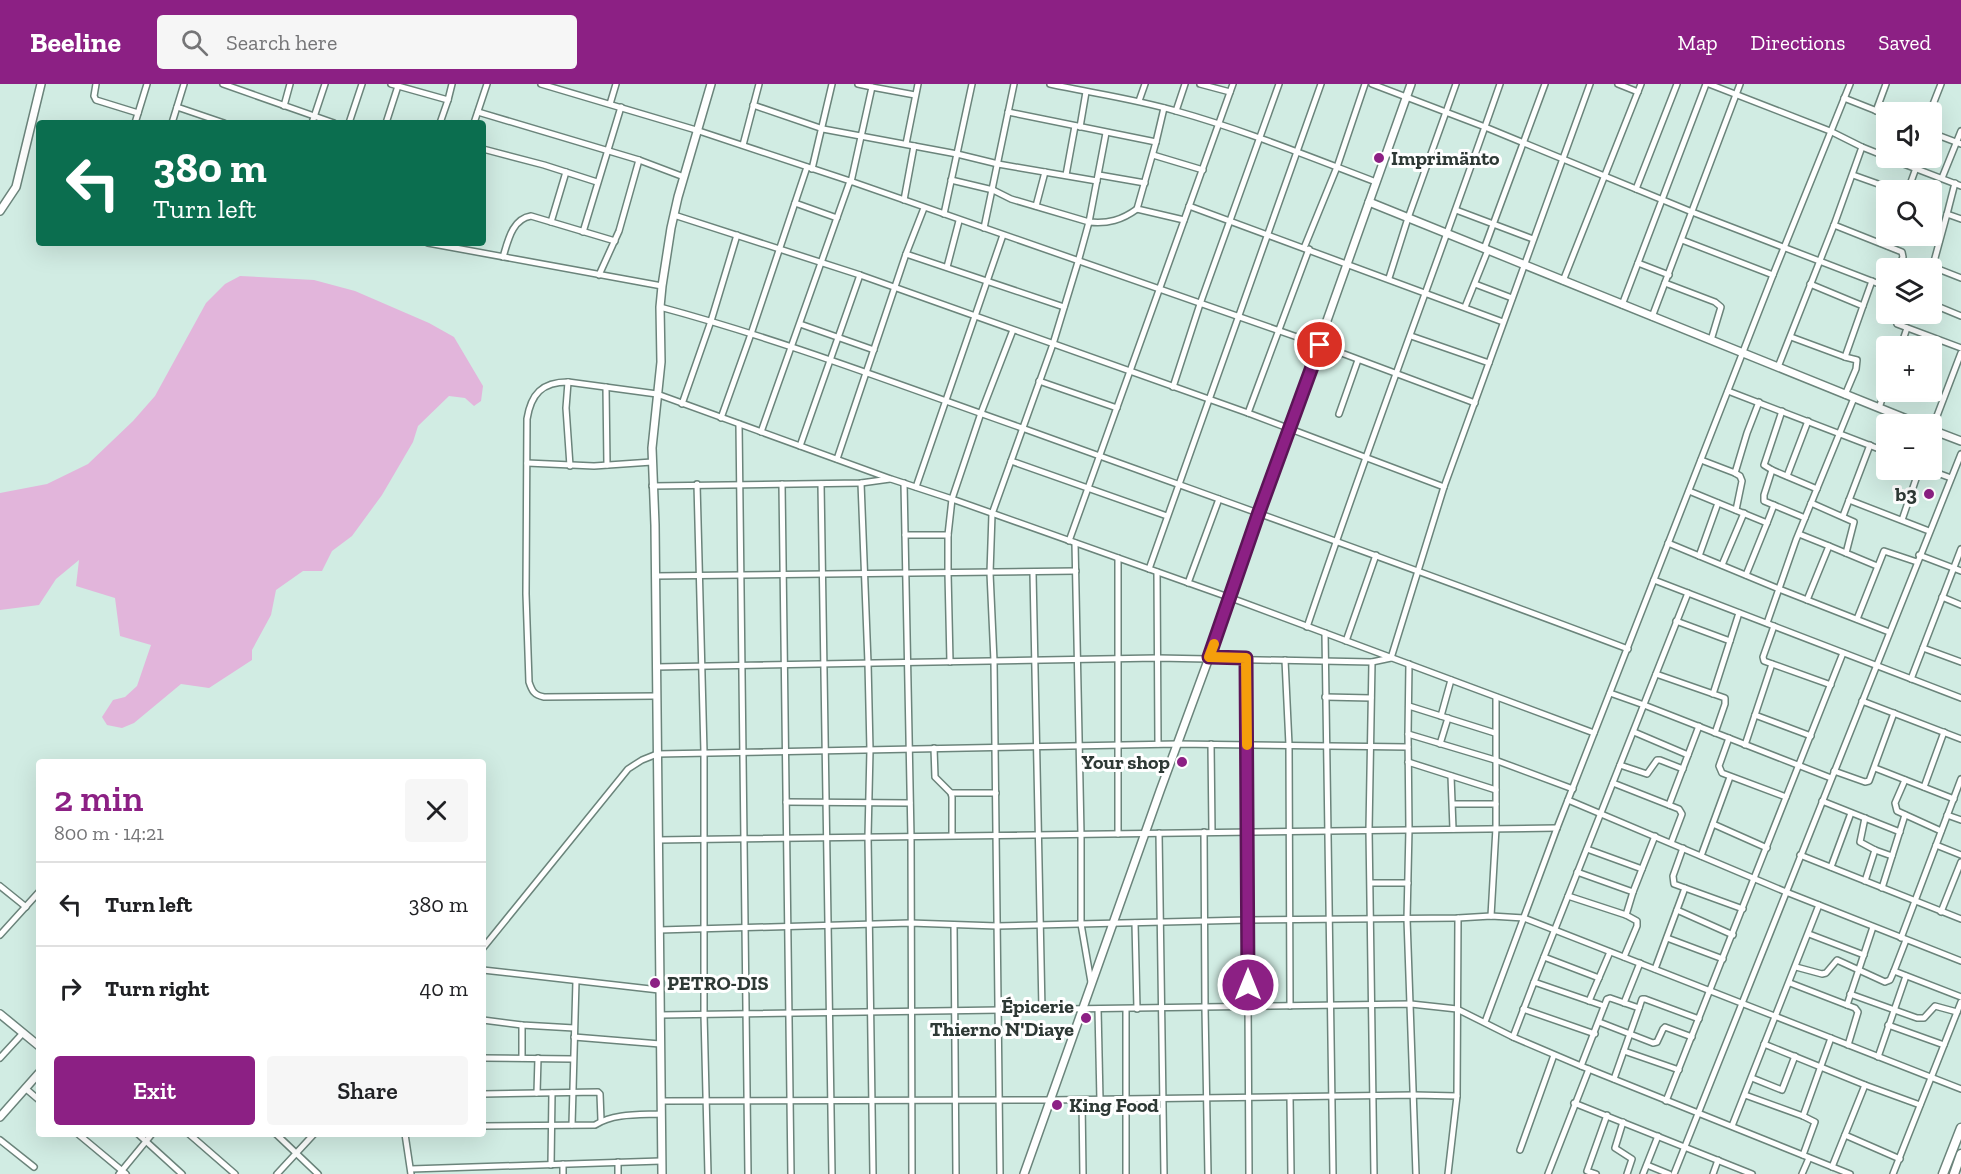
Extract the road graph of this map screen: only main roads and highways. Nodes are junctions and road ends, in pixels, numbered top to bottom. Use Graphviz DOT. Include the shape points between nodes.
graph roads {
  1 [pos="1961,1128"];
  2 [pos="1961,1154"];
  3 [pos="1943,1174"];
  4 [pos="1954,1174"];
  1 -- 3 [label="highway"];
  2 -- 4 [label="highway"];
}
